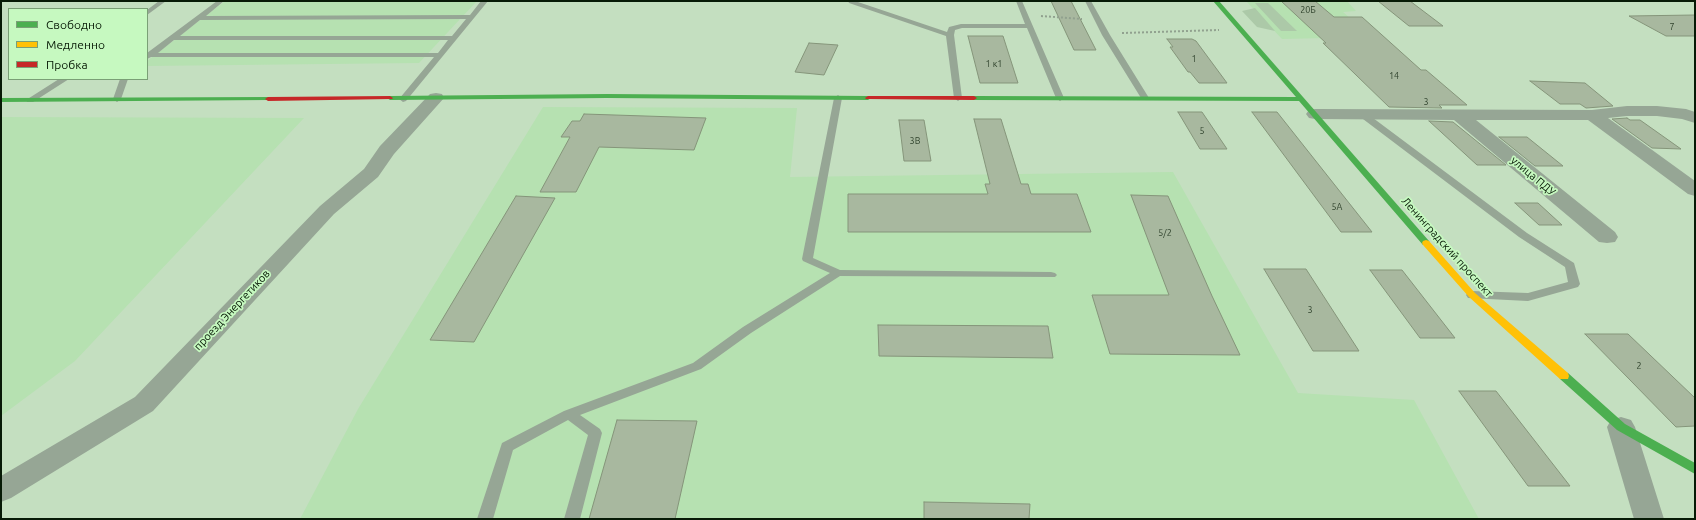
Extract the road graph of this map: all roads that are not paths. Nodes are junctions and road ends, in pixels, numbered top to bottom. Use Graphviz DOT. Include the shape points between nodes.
graph roads {
  1 [pos="163,1"];
  2 [pos="221,1"];
  3 [pos="485,1"];
  4 [pos="1019,1"];
  5 [pos="1088,1"];
  6 [pos="1216,1"];
  7 [pos="851,2"];
  8 [pos="148,12"];
  9 [pos="471,17"];
  10 [pos="199,18"];
  11 [pos="1029,26"];
  12 [pos="950,35"];
  13 [pos="172,38"];
  14 [pos="454,38"];
  15 [pos="440,55"];
  16 [pos="148,56"];
  17 [pos="63,80"];
  18 [pos="124,80"];
  19 [pos="403,98"];
  20 [pos="436,98"];
  21 [pos="838,98"];
  22 [pos="958,98"];
  23 [pos="1060,98"];
  24 [pos="1144,98"];
  25 [pos="117,99"];
  26 [pos="1301,99"];
  27 [pos="1,100"];
  28 [pos="30,100"];
  29 [pos="1315,114"];
  30 [pos="1362,114"];
  31 [pos="1459,115"];
  32 [pos="1592,115"];
  33 [pos="1695,118"];
  34 [pos="1695,190"];
  35 [pos="1607,237"];
  36 [pos="838,273"];
  37 [pos="1051,275"];
  38 [pos="1472,295"];
  39 [pos="569,414"];
  40 [pos="1621,427"];
  41 [pos="1695,469"];
  42 [pos="1,490"];
  43 [pos="485,519"];
  44 [pos="572,519"];
  45 [pos="1649,519"];
  1 -- 8 [label="lane"];
  2 -- 10 [label="lane"];
  3 -- 9 [label="lane"];
  4 -- 11 [label="lane"];
  5 -- 24 [label="lane"];
  6 -- 26 [label="street, Ленинградский проспект"];
  7 -- 12 [label="lane"];
  9 -- 10 [label="lane"];
  9 -- 14 [label="lane"];
  10 -- 13 [label="lane"];
  11 -- 12 [label="lane" via="961,26 952,29"];
  11 -- 23 [label="lane"];
  12 -- 22 [label="lane"];
  13 -- 14 [label="lane"];
  13 -- 16 [label="lane"];
  14 -- 15 [label="lane"];
  15 -- 16 [label="lane"];
  15 -- 19 [label="lane"];
  17 -- 28 [label="lane"];
  18 -- 25 [label="lane"];
  19 -- 20 [label="street"];
  19 -- 25 [label="street"];
  20 -- 21 [label="street"];
  20 -- 42 [label="street, проезд Энергетиков" via="387,150 370,173 327,210 144,404"];
  21 -- 22 [label="street"];
  21 -- 36 [label="lane" via="807,259"];
  22 -- 23 [label="street"];
  23 -- 24 [label="street"];
  24 -- 26 [label="street"];
  25 -- 28 [label="street"];
  26 -- 29 [label="street, Ленинградский проспект"];
  27 -- 28 [label="street"];
  29 -- 30 [label="street"];
  29 -- 38 [label="street, Ленинградский проспект"];
  30 -- 31 [label="street"];
  30 -- 38 [label="lane" via="1523,235 1570,265 1574,284 1528,297"];
  31 -- 32 [label="street"];
  31 -- 35 [label="street, улица ПДУ"];
  32 -- 33 [label="street" via="1657,111 1686,114"];
  32 -- 34 [label="street"];
  36 -- 37 [label="lane"];
  36 -- 39 [label="lane" via="747,330 697,366"];
  38 -- 40 [label="street, Ленинградский проспект"];
  39 -- 43 [label="lane" via="508,447"];
  39 -- 44 [label="lane" via="595,433"];
  40 -- 41 [label="street, Ленинградский проспект"];
  40 -- 45 [label="street"];
}
